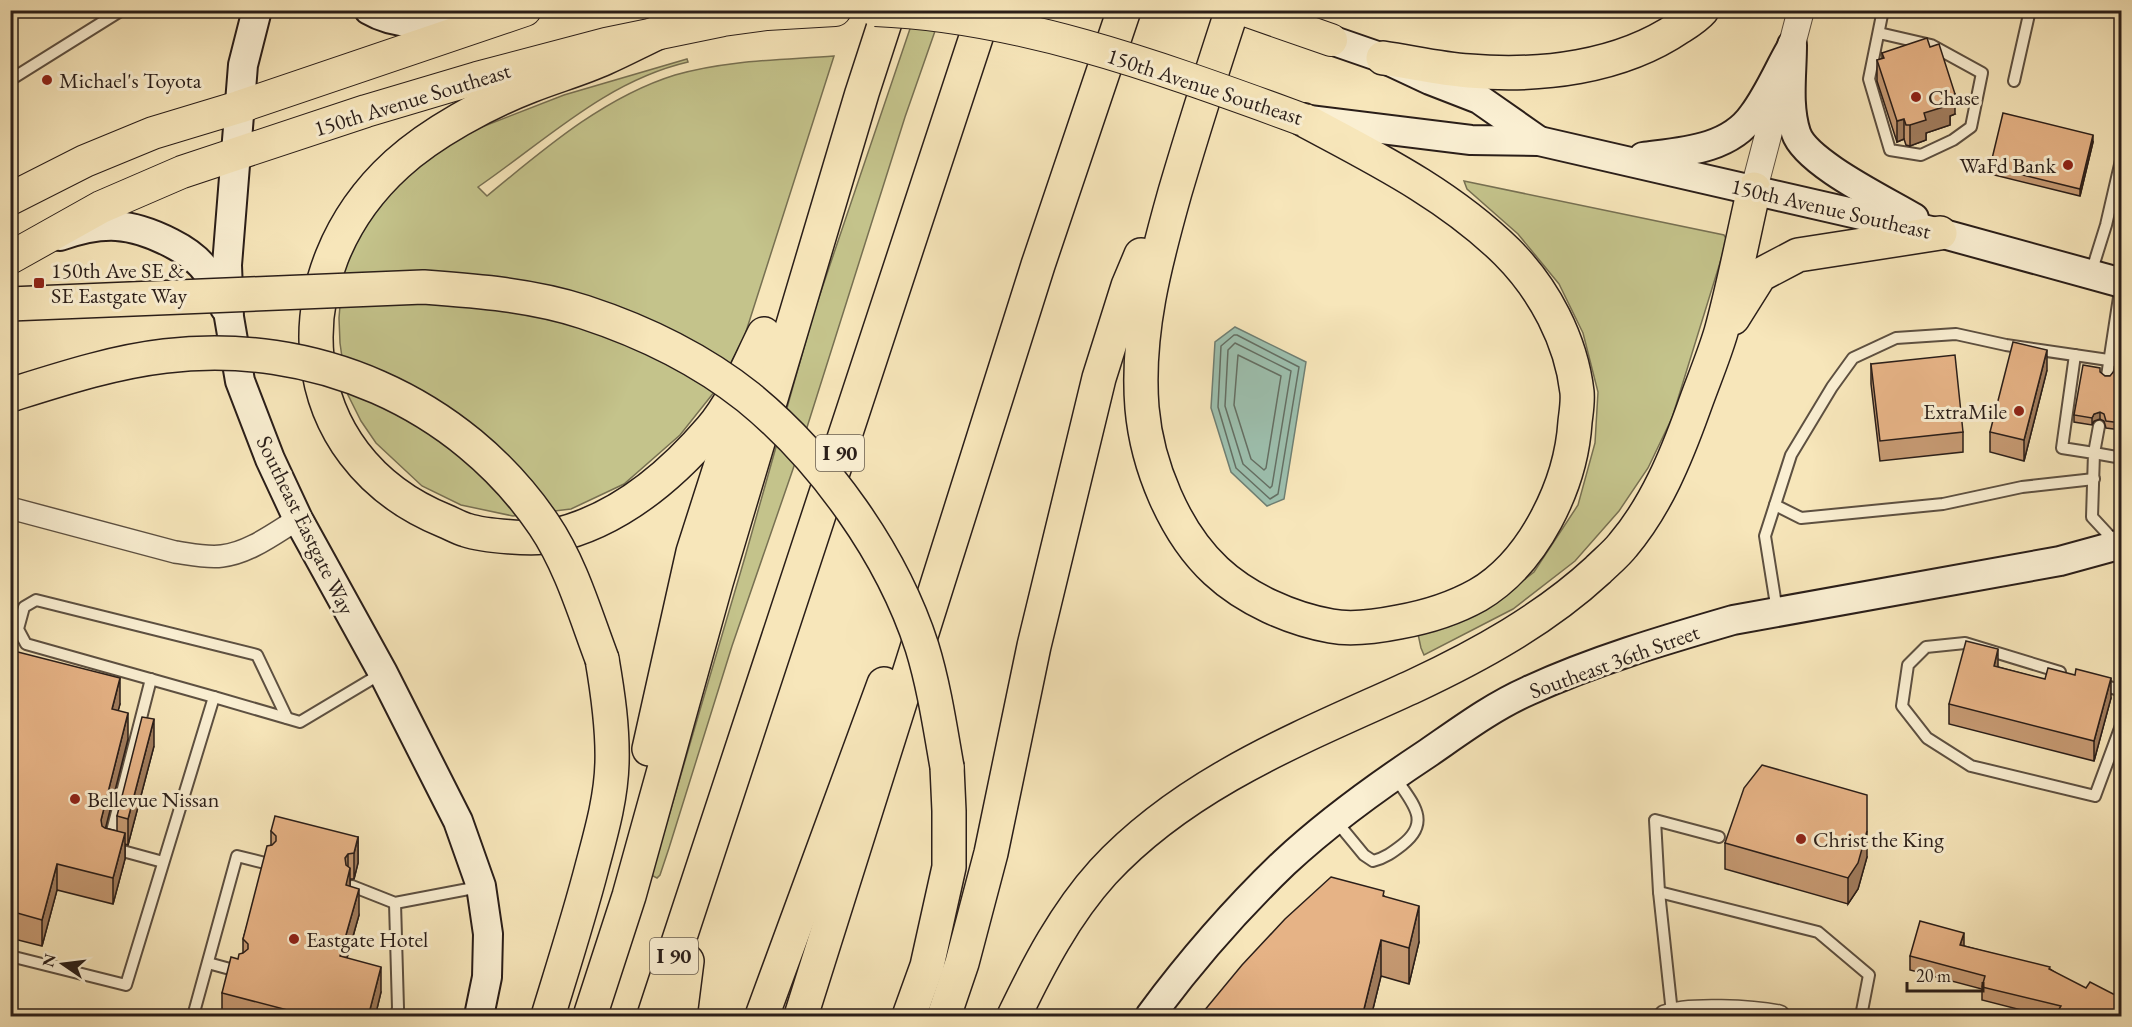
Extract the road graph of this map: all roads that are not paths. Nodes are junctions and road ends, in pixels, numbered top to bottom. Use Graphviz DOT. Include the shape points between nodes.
graph roads {
  1 [pos="122,10"];
  2 [pos="257,10"];
  3 [pos="369,10"];
  4 [pos="835,10"];
  5 [pos="875,10"];
  6 [pos="889,10"];
  7 [pos="985,10"];
  8 [pos="1124,10"];
  9 [pos="1232,10"];
  10 [pos="1245,10"];
  11 [pos="1702,10"];
  12 [pos="1802,10"];
  13 [pos="1883,10"];
  14 [pos="2030,10"];
  15 [pos="513,14"];
  16 [pos="657,33"];
  17 [pos="1879,33"];
  18 [pos="1331,40"];
  19 [pos="1792,45"];
  20 [pos="1383,58"];
  21 [pos="10,80"];
  22 [pos="2014,81"];
  23 [pos="862,93"];
  24 [pos="239,107"];
  25 [pos="1304,120"];
  26 [pos="1191,137"];
  27 [pos="1539,141"];
  28 [pos="236,155"];
  29 [pos="2121,156"];
  30 [pos="1620,159"];
  31 [pos="2119,180"];
  32 [pos="1754,189"];
  33 [pos="10,199"];
  34 [pos="1940,233"];
  35 [pos="19,252"];
  36 [pos="1038,265"];
  37 [pos="2090,276"];
  38 [pos="2121,283"];
  39 [pos="10,304"];
  40 [pos="229,317"];
  41 [pos="1720,333"];
  42 [pos="764,334"];
  43 [pos="2075,355"];
  44 [pos="2116,361"];
  45 [pos="2107,376"];
  46 [pos="10,395"];
  47 [pos="2099,426"];
  48 [pos="2094,453"];
  49 [pos="2121,458"];
  50 [pos="2094,479"];
  51 [pos="1775,505"];
  52 [pos="10,508"];
  53 [pos="298,519"];
  54 [pos="2120,548"];
  55 [pos="1777,611"];
  56 [pos="383,673"];
  57 [pos="2066,674"];
  58 [pos="151,679"];
  59 [pos="2088,680"];
  60 [pos="2121,691"];
  61 [pos="214,697"];
  62 [pos="287,718"];
  63 [pos="2121,723"];
  64 [pos="1394,776"];
  65 [pos="1335,820"];
  66 [pos="1719,837"];
  67 [pos="164,862"];
  68 [pos="269,864"];
  69 [pos="352,886"];
  70 [pos="481,886"];
  71 [pos="1659,892"];
  72 [pos="694,896"];
  73 [pos="395,903"];
  74 [pos="10,956"];
  75 [pos="208,963"];
  76 [pos="241,972"];
  77 [pos="1668,1015"];
  78 [pos="1769,1015"];
  79 [pos="193,1017"];
  80 [pos="396,1017"];
  81 [pos="479,1017"];
  82 [pos="548,1017"];
  83 [pos="584,1017"];
  84 [pos="590,1017"];
  85 [pos="654,1017"];
  86 [pos="680,1017"];
  87 [pos="762,1017"];
  88 [pos="801,1017"];
  89 [pos="909,1017"];
  90 [pos="944,1017"];
  91 [pos="1014,1017"];
  92 [pos="1150,1017"];
  93 [pos="1861,1017"];
  1 -- 21 [label="lane"];
  2 -- 24 [label="main road, Southeast Eastgate Way" via="243,65"];
  3 -- 15 [label="main road" via="409,24"];
  4 -- 16 [label="main road, 150th Avenue Southeast" via="766,14"];
  5 -- 25 [label="main road, 150th Avenue Southeast, bridge" via="942,15 1015,27 1184,76"];
  6 -- 23 [label="highway"];
  7 -- 72 [label="highway, I 90"];
  8 -- 36 [label="highway"];
  9 -- 26 [label="highway"];
  10 -- 18 [label="main road, 150th Avenue Southeast"];
  11 -- 20 [label="highway" via="1664,38 1627,54 1576,68 1468,71"];
  12 -- 19 [label="street"];
  13 -- 17 [label="lane"];
  14 -- 22 [label="lane"];
  15 -- 24 [label="main road, 150th Avenue Southeast"];
  16 -- 28 [label="main road, 150th Avenue Southeast" via="477,78"];
  16 -- 42 [label="highway" via="527,87 445,128 397,164 364,199 332,254 317,310 315,352 322,390 338,429 362,466 394,495 468,531 548,537 604,518 643,495 675,467 713,427"];
  17 -- 17 [label="lane" via="1869,79 1890,150 1921,155 1971,127 1982,73 1931,45"];
  18 -- 20 [label="main road, 150th Avenue Southeast"];
  19 -- 30 [label="main road" via="1753,116 1739,130 1717,143 1685,152"];
  19 -- 32 [label="street"];
  19 -- 34 [label="main road" via="1791,113 1807,152"];
  20 -- 27 [label="main road, 150th Avenue Southeast" via="1479,99"];
  23 -- 42 [label="highway"];
  23 -- 84 [label="highway" via="716,583 629,896"];
  24 -- 28 [label="main road, Southeast Eastgate Way"];
  24 -- 33 [label="main road, 150th Avenue Southeast" via="134,141"];
  25 -- 26 [label="highway" via="1408,176 1469,218 1509,254 1534,285 1556,318 1568,355 1577,394 1574,445 1563,484 1538,535 1506,573 1481,593 1426,617 1382,625 1334,627 1289,614 1251,596 1216,571 1183,532 1150,456 1142,410 1141,362 1146,308 1158,251"];
  25 -- 27 [label="main road, 150th Avenue Southeast" via="1471,140"];
  26 -- 90 [label="highway" via="1128,286 1099,378 1034,646 991,853"];
  27 -- 30 [label="main road, 150th Avenue Southeast"];
  28 -- 35 [label="main road, 150th Avenue Southeast" via="182,172 101,207"];
  28 -- 40 [label="main road, Southeast Eastgate Way" via="227,265"];
  29 -- 31 [label="lane"];
  30 -- 32 [label="main road, 150th Avenue Southeast"];
  31 -- 37 [label="lane"];
  32 -- 34 [label="main road, 150th Avenue Southeast"];
  32 -- 41 [label="highway"];
  34 -- 37 [label="main road, 150th Avenue Southeast"];
  34 -- 41 [label="highway" via="1798,255 1760,275 1734,318"];
  35 -- 40 [label="main road" via="85,227 120,225 142,229 187,251 208,273"];
  36 -- 87 [label="highway"];
  36 -- 88 [label="highway"];
  37 -- 38 [label="main road, 150th Avenue Southeast"];
  38 -- 44 [label="lane"];
  39 -- 89 [label="highway, bridge" via="423,287 484,291 538,300 624,326 665,345 748,397 783,429 843,498 889,569 921,647 935,698 947,767 948,867 927,966"];
  40 -- 53 [label="main road, Southeast Eastgate Way" via="240,381"];
  41 -- 91 [label="highway" via="1675,459 1623,546 1581,585 1532,622 1454,667 1232,772 1178,806 1103,872 1076,906"];
  42 -- 83 [label="highway" via="693,552"];
  43 -- 44 [label="lane"];
  43 -- 48 [label="lane" via="2061,448"];
  43 -- 51 [label="lane" via="1956,334 1896,338 1853,358 1791,455"];
  44 -- 45 [label="lane"];
  46 -- 82 [label="highway, bridge" via="164,356 236,353 286,358 343,373 400,397 476,450 512,484 545,526 570,575 602,659 610,700 609,798"];
  47 -- 48 [label="lane"];
  48 -- 49 [label="lane"];
  48 -- 50 [label="lane"];
  50 -- 51 [label="lane" via="2022,487 1943,504 1801,518"];
  50 -- 54 [label="lane" via="2092,517"];
  51 -- 55 [label="lane" via="1765,536"];
  52 -- 53 [label="street" via="201,556 239,552"];
  53 -- 56 [label="main road, Southeast Eastgate Way"];
  54 -- 55 [label="main road, Southeast 36th Street"];
  55 -- 64 [label="main road, Southeast 36th Street" via="1681,635 1526,692 1472,722"];
  56 -- 62 [label="lane" via="300,723"];
  56 -- 70 [label="main road, Southeast Eastgate Way" via="458,821"];
  57 -- 63 [label="lane" via="1965,643 1926,646 1908,665 1902,706 1927,738 1971,766 2095,796"];
  58 -- 61 [label="lane"];
  58 -- 62 [label="lane" via="26,644 18,629 24,607 36,600 257,655"];
  58 -- 67 [label="lane" via="108,848"];
  59 -- 60 [label="lane"];
  61 -- 62 [label="lane"];
  61 -- 67 [label="lane"];
  64 -- 65 [label="main road, Southeast 36th Street"];
  64 -- 65 [label="lane" via="1418,816 1413,837 1383,859 1373,861"];
  65 -- 92 [label="main road, Southeast 36th Street" via="1285,862 1216,932"];
  66 -- 71 [label="lane" via="1655,820"];
  67 -- 74 [label="lane" via="126,985"];
  68 -- 75 [label="lane" via="237,856"];
  69 -- 73 [label="lane"];
  70 -- 73 [label="lane"];
  70 -- 81 [label="main road, Southeast Eastgate Way" via="488,934 488,977"];
  71 -- 77 [label="lane"];
  71 -- 93 [label="lane" via="1818,932 1869,975"];
  72 -- 85 [label="highway, I 90"];
  72 -- 86 [label="highway"];
  73 -- 80 [label="lane"];
  75 -- 76 [label="lane"];
  75 -- 79 [label="lane"];
  77 -- 78 [label="street" via="1707,1011"];
}
